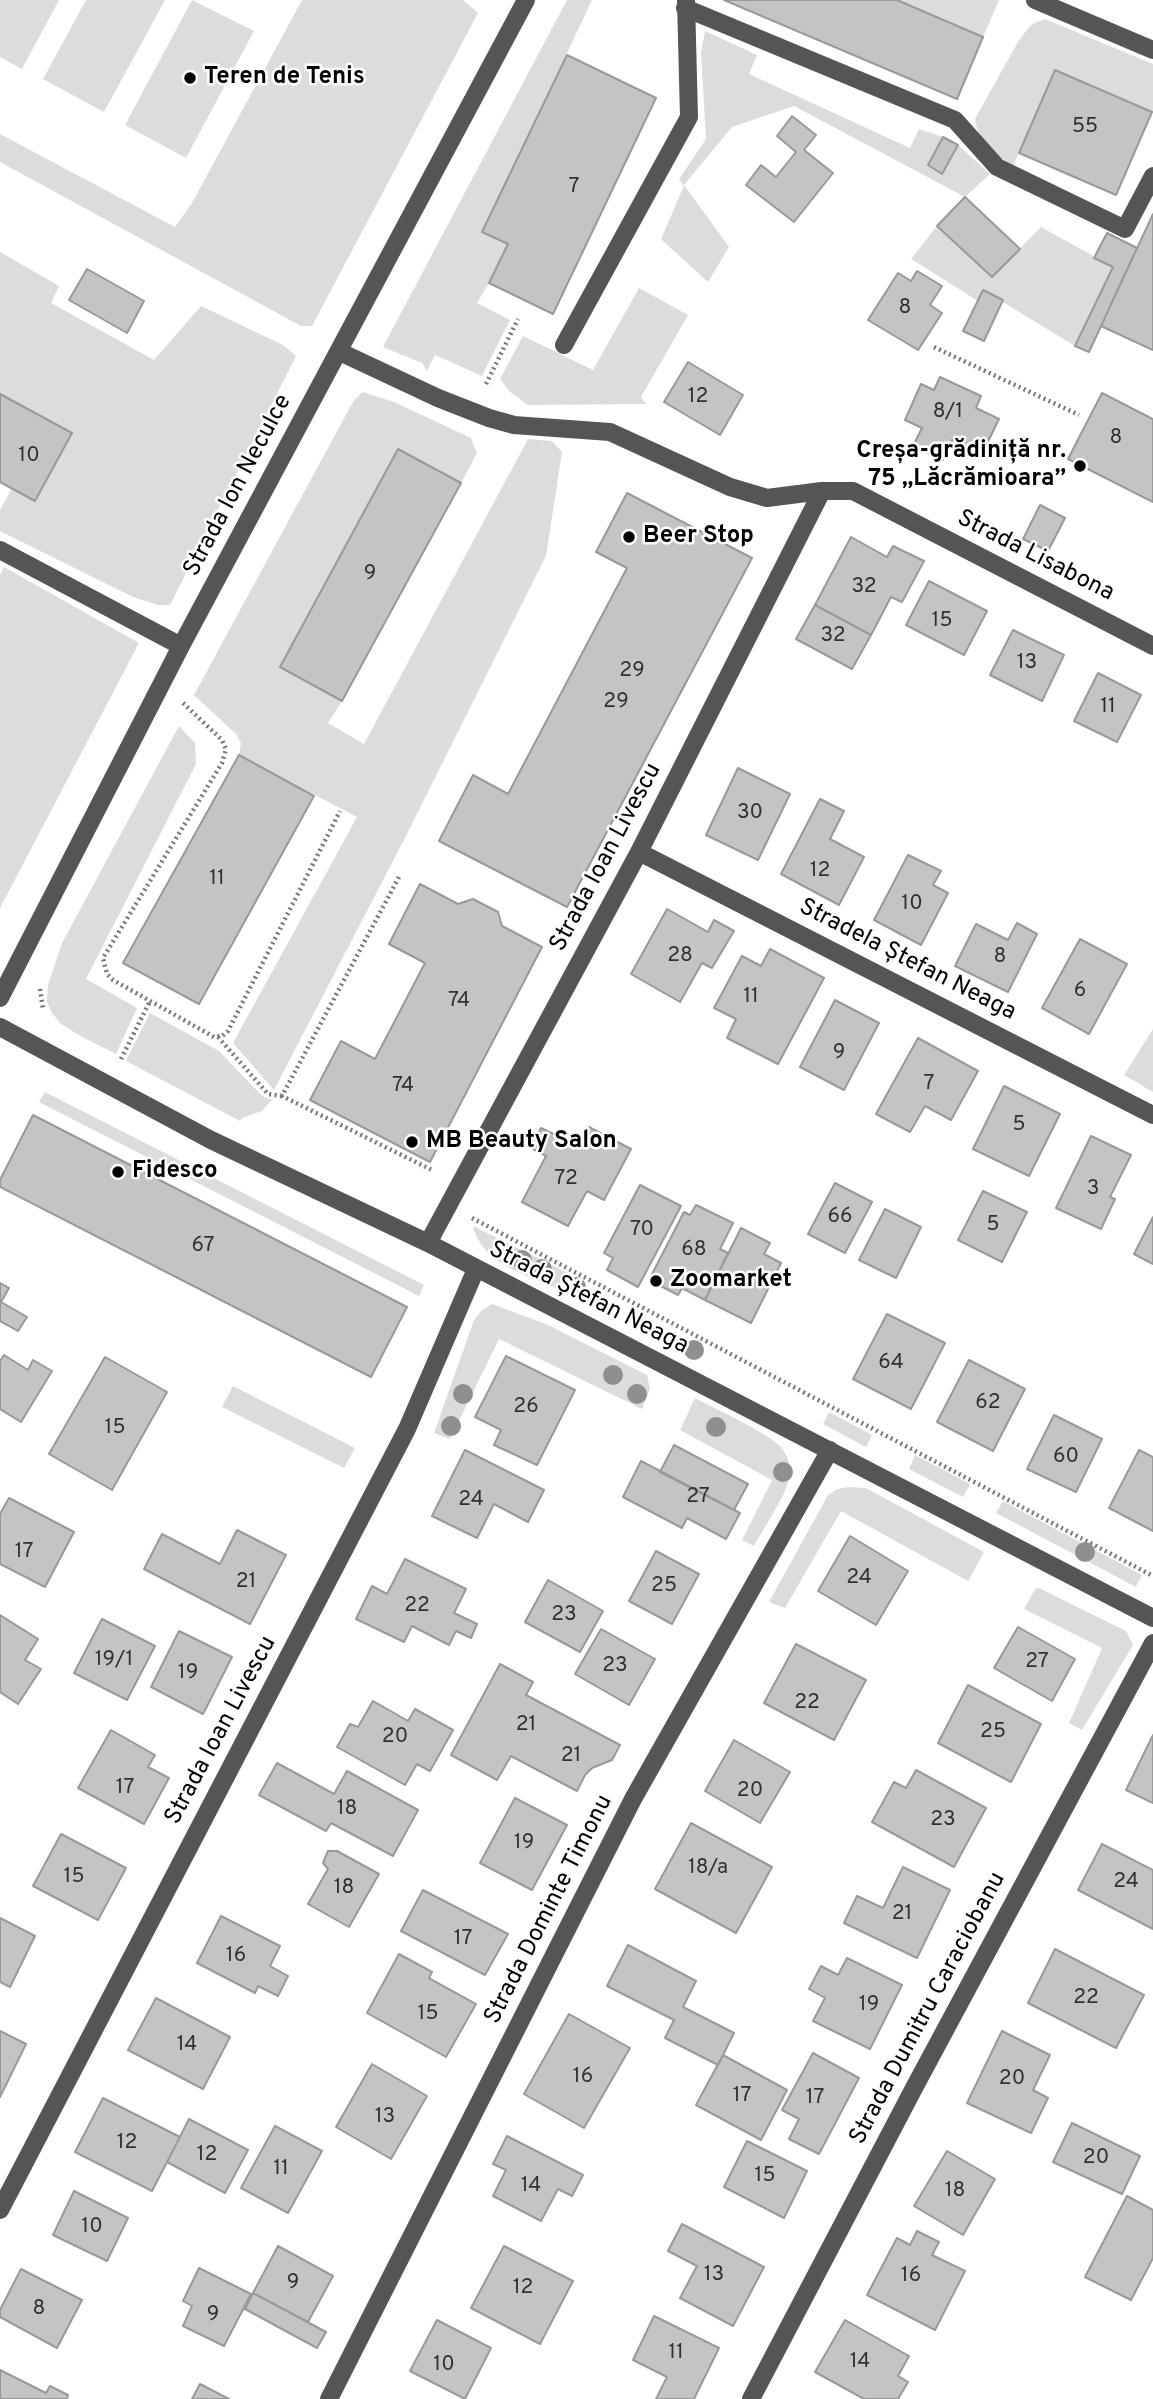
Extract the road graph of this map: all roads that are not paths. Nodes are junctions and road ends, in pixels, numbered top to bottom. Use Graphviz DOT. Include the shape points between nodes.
graph roads {
  1 [pos="526,0"];
  2 [pos="1035,0"];
  3 [pos="686,4"];
  4 [pos="1153,50"];
  5 [pos="1153,176"];
  6 [pos="564,345"];
  7 [pos="340,352"];
  8 [pos="822,491"];
  9 [pos="0,550"];
  10 [pos="181,646"];
  11 [pos="1153,646"];
  12 [pos="639,852"];
  13 [pos="0,998"];
  14 [pos="0,1027"];
  15 [pos="1153,1115"];
  16 [pos="428,1244"];
  17 [pos="476,1269"];
  18 [pos="830,1450"];
  19 [pos="1153,1618"];
  20 [pos="1153,1643"];
  21 [pos="0,2210"];
  22 [pos="329,2399"];
  23 [pos="751,2399"];
  1 -- 7 [label="street, Strada Ion Neculce"];
  2 -- 4 [label="street"];
  3 -- 5 [label="street" via="955,120 997,167 1125,229"];
  3 -- 6 [label="street" via="689,117"];
  7 -- 8 [label="street, Strada Lisabona" via="438,398 514,425 610,432 730,487 766,498"];
  7 -- 10 [label="street, Strada Ion Neculce"];
  8 -- 11 [label="street, Strada Lisabona" via="853,491"];
  8 -- 12 [label="street, Strada Ioan Livescu"];
  9 -- 10 [label="street"];
  10 -- 13 [label="street, Strada Ion Neculce"];
  12 -- 15 [label="street, Stradela Ștefan Neaga"];
  12 -- 16 [label="street, Strada Ioan Livescu"];
  14 -- 16 [label="street, Strada Ștefan Neaga" via="211,1140"];
  16 -- 17 [label="street, Strada Ștefan Neaga"];
  17 -- 18 [label="street, Strada Ștefan Neaga"];
  17 -- 21 [label="street, Strada Ioan Livescu" via="407,1429"];
  18 -- 19 [label="street, Strada Ștefan Neaga"];
  18 -- 22 [label="street, Strada Dominte Timonu" via="633,1799"];
  20 -- 23 [label="street, Strada Dumitru Caraciobanu"];
}
